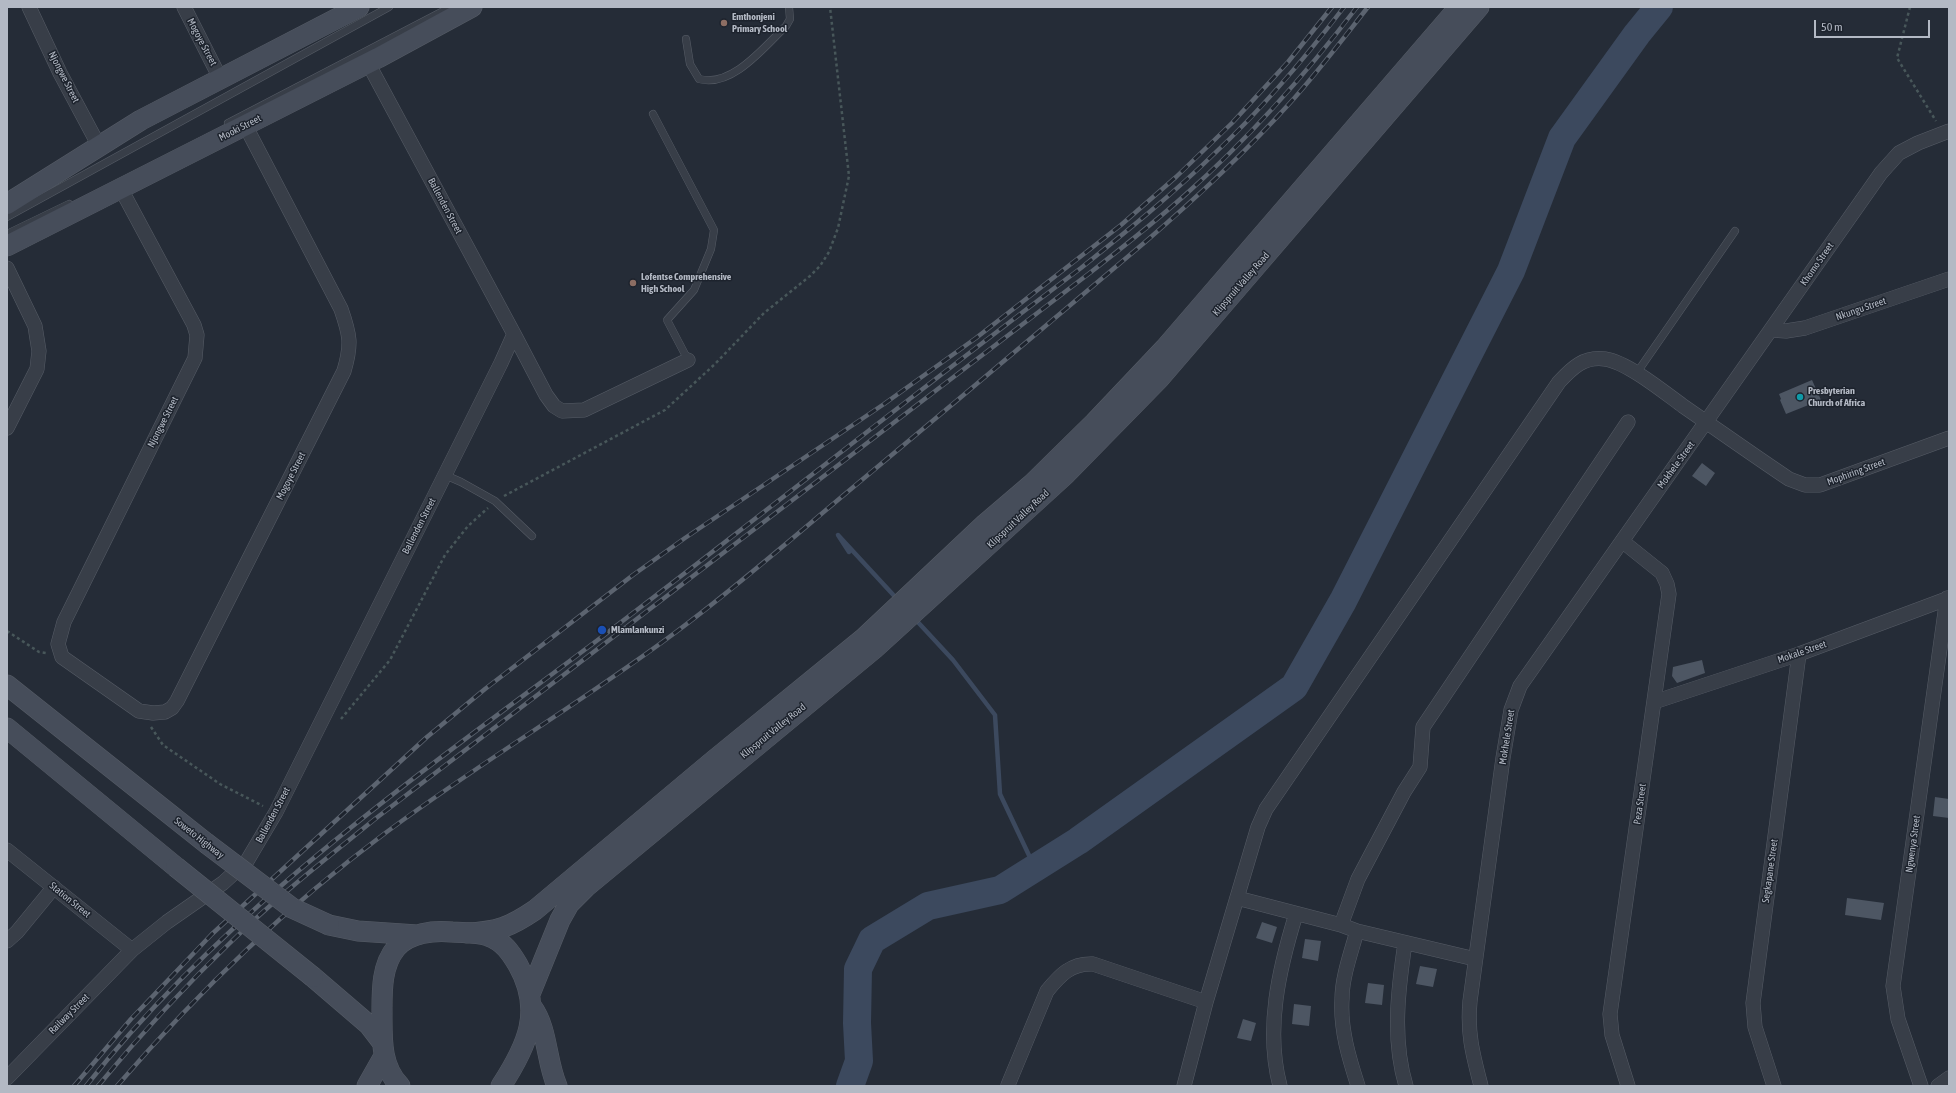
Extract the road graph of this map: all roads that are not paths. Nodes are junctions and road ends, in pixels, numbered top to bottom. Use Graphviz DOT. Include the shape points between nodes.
graph roads {
  1 [pos="29,7"];
  2 [pos="184,7"];
  3 [pos="389,7"];
  4 [pos="451,7"];
  5 [pos="472,7"];
  6 [pos="789,7"];
  7 [pos="1459,7"];
  8 [pos="1479,7"];
  9 [pos="348,10"];
  10 [pos="686,39"];
  11 [pos="368,63"];
  12 [pos="220,78"];
  13 [pos="653,114"];
  14 [pos="245,126"];
  15 [pos="221,127"];
  16 [pos="1946,132"];
  17 [pos="99,146"];
  18 [pos="120,183"];
  19 [pos="78,199"];
  20 [pos="7,204"];
  21 [pos="7,217"];
  22 [pos="1735,231"];
  23 [pos="7,234"];
  24 [pos="7,246"];
  25 [pos="7,268"];
  26 [pos="1949,278"];
  27 [pos="1771,330"];
  28 [pos="514,334"];
  29 [pos="688,360"];
  30 [pos="1636,374"];
  31 [pos="1628,422"];
  32 [pos="1706,422"];
  33 [pos="7,428"];
  34 [pos="1949,438"];
  35 [pos="445,476"];
  36 [pos="532,536"];
  37 [pos="1622,541"];
  38 [pos="940,579"];
  39 [pos="1948,598"];
  40 [pos="869,644"];
  41 [pos="1799,654"];
  42 [pos="62,657"];
  43 [pos="7,685"];
  44 [pos="1654,702"];
  45 [pos="7,728"];
  46 [pos="7,850"];
  47 [pos="54,887"];
  48 [pos="1237,898"];
  49 [pos="1296,914"];
  50 [pos="1341,925"];
  51 [pos="1356,931"];
  52 [pos="466,933"];
  53 [pos="417,935"];
  54 [pos="7,941"];
  55 [pos="1405,943"];
  56 [pos="132,950"];
  57 [pos="1475,959"];
  58 [pos="531,1000"];
  59 [pos="1206,1002"];
  60 [pos="383,1049"];
  61 [pos="7,1078"];
  62 [pos="1949,1078"];
  63 [pos="1008,1085"];
  64 [pos="367,1086"];
  65 [pos="400,1086"];
  66 [pos="501,1086"];
  67 [pos="557,1086"];
  68 [pos="1184,1086"];
  69 [pos="1280,1086"];
  70 [pos="1358,1086"];
  71 [pos="1406,1086"];
  72 [pos="1482,1086"];
  73 [pos="1628,1086"];
  74 [pos="1774,1086"];
  75 [pos="1921,1086"];
  76 [pos="1938,1086"];
  1 -- 17 [label="street, Njongwe Street"];
  2 -- 12 [label="street, Mogoye Street"];
  3 -- 21 [label="lane"];
  4 -- 15 [label="lane, Mooki Street"];
  5 -- 11 [label="main road, Mooki Street"];
  6 -- 10 [label="lane" via="790,19 786,26 738,70 718,80 699,79 690,64"];
  7 -- 38 [label="main road, Klipspruit Valley Road" via="1165,348 1033,483 985,524"];
  8 -- 38 [label="main road, Klipspruit Valley Road" via="1159,380 1066,474"];
  9 -- 12 [label="main road"];
  11 -- 14 [label="main road, Mooki Street"];
  11 -- 28 [label="street, Ballenden Street"];
  12 -- 17 [label="main road" via="141,120"];
  13 -- 29 [label="lane" via="714,230 711,249 694,290 667,320"];
  14 -- 18 [label="main road, Mooki Street"];
  14 -- 42 [label="street, Mogoye Street" via="341,309 350,338 344,371 172,708 165,712 153,713 139,710"];
  16 -- 27 [label="street, Khomo Street" via="1899,153 1880,173"];
  17 -- 20 [label="main road"];
  18 -- 24 [label="main road, Mooki Street"];
  18 -- 42 [label="street, Njongwe Street" via="194,325 197,335 195,358 64,622 58,644"];
  19 -- 23 [label="lane"];
  22 -- 30 [label="lane"];
  25 -- 33 [label="street" via="35,326 39,351 38,369"];
  26 -- 27 [label="street, Nkungu Street" via="1805,328"];
  27 -- 32 [label="street, Khomo Street"];
  28 -- 29 [label="street" via="546,395 554,406 562,411 584,410"];
  28 -- 35 [label="street, Ballenden Street"];
  30 -- 32 [label="street, Mophiring Street"];
  30 -- 48 [label="street, Mophiring Street" via="1614,361 1595,359 1572,367 1559,382 1266,809 1258,827"];
  31 -- 50 [label="street" via="1423,727 1420,767 1404,792 1358,880"];
  32 -- 34 [label="street, Mophiring Street" via="1788,479 1815,486"];
  32 -- 37 [label="street, Mokhele Street"];
  35 -- 36 [label="lane" via="461,482 495,502"];
  35 -- 56 [label="street, Ballenden Street" via="276,812 247,861 223,883"];
  37 -- 44 [label="street, Peza Street" via="1662,573 1667,584 1668,602"];
  37 -- 57 [label="street, Mokhele Street" via="1520,686 1515,697 1503,758"];
  38 -- 40 [label="main road, Klipspruit Valley Road"];
  39 -- 41 [label="street, Mokale Street"];
  39 -- 75 [label="street, Ngwenya Street" via="1894,986 1898,1019"];
  40 -- 52 [label="main road, Klipspruit Valley Road" via="713,761 522,920 491,932"];
  40 -- 58 [label="main road, Klipspruit Valley Road" via="569,904 560,920"];
  41 -- 44 [label="street, Mokale Street"];
  41 -- 74 [label="street, Segkapane Street" via="1752,1007 1755,1027"];
  43 -- 53 [label="main road, Soweto Highway, bridge" via="292,908 329,925 358,931"];
  44 -- 73 [label="street, Peza Street" via="1610,1014 1612,1035"];
  45 -- 60 [label="main road, bridge" via="313,977 369,1025"];
  46 -- 47 [label="street, Station Street"];
  47 -- 54 [label="street"];
  47 -- 56 [label="street, Station Street"];
  48 -- 49 [label="street"];
  48 -- 59 [label="street, Mophiring Street"];
  49 -- 50 [label="street"];
  49 -- 69 [label="street" via="1275,1004 1274,1055"];
  50 -- 51 [label="street"];
  51 -- 55 [label="street"];
  51 -- 70 [label="street" via="1342,998 1342,1018 1347,1050"];
  52 -- 53 [label="main road" via="444,931"];
  52 -- 58 [label="main road" via="488,936 511,953"];
  53 -- 60 [label="main road" via="405,939 396,948 385,971 382,1004"];
  55 -- 57 [label="street"];
  55 -- 71 [label="street" via="1400,976 1398,1044"];
  56 -- 61 [label="street, Railway Street"];
  57 -- 72 [label="street, Mokhele Street" via="1469,1034"];
  58 -- 66 [label="main road" via="530,1026 516,1063"];
  58 -- 67 [label="main road"];
  59 -- 63 [label="street" via="1093,964 1068,969 1043,997"];
  59 -- 68 [label="street, Mophiring Street"];
  60 -- 64 [label="main road"];
  60 -- 65 [label="main road" via="390,1071"];
  62 -- 76 [label="street"];
}
